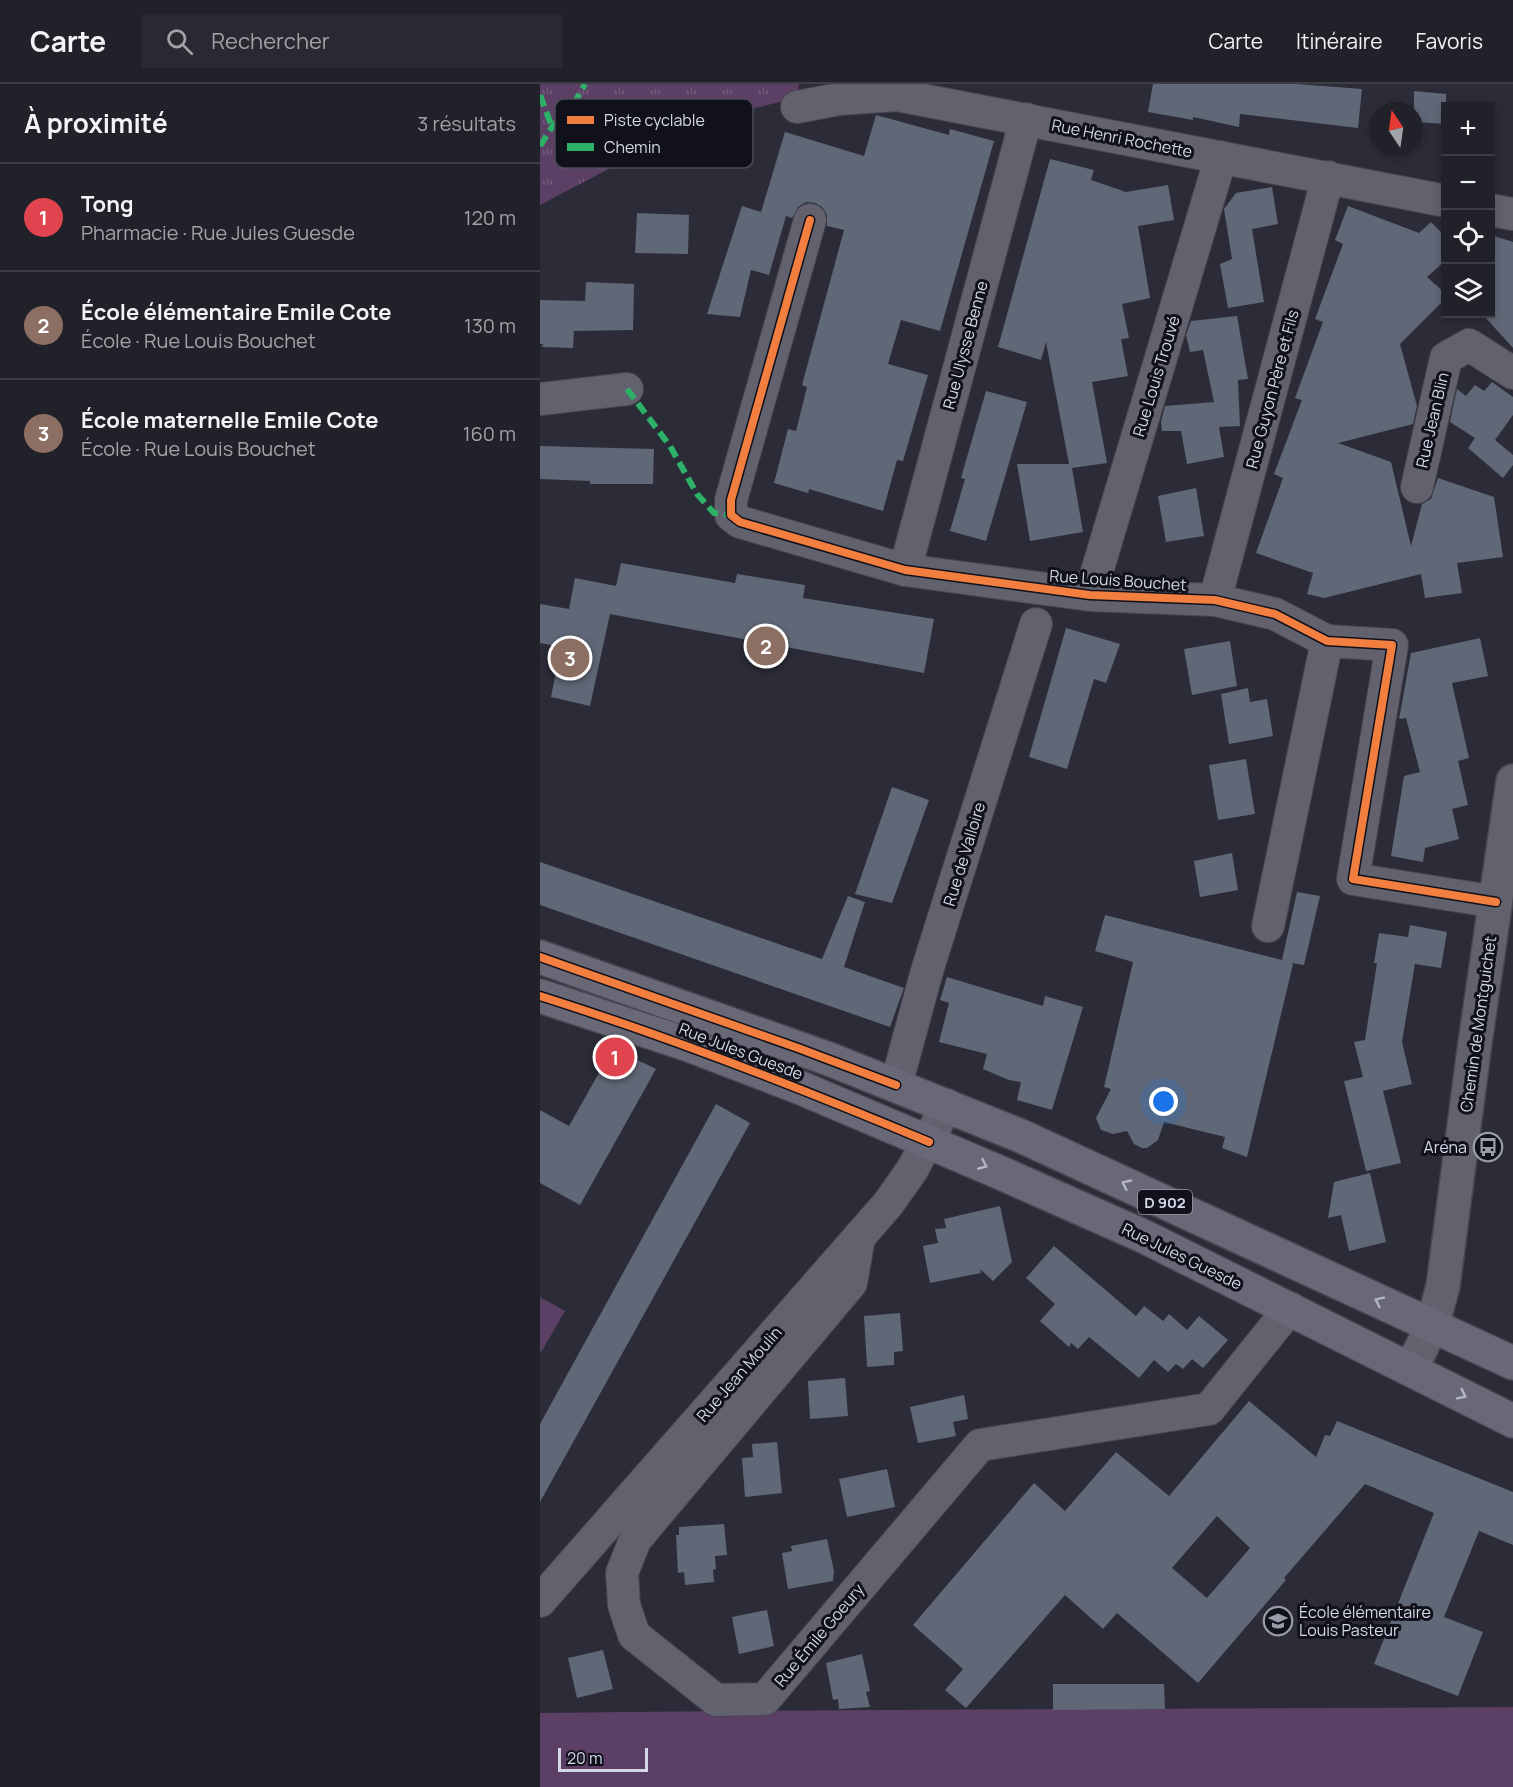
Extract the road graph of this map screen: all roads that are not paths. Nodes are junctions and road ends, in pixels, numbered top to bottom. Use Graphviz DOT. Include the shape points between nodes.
graph roads {
  1 [pos="797,107"];
  2 [pos="1026,119"];
  3 [pos="1221,157"];
  4 [pos="1328,177"];
  5 [pos="1441,200"];
  6 [pos="1495,211"];
  7 [pos="1513,214"];
  8 [pos="810,220"];
  9 [pos="1513,373"];
  10 [pos="627,389"];
  11 [pos="540,399"];
  12 [pos="1417,487"];
  13 [pos="905,570"];
  14 [pos="1090,595"];
  15 [pos="1215,600"];
  16 [pos="1036,624"];
  17 [pos="1327,641"];
  18 [pos="1513,781"];
  19 [pos="1496,902"];
  20 [pos="1268,926"];
  21 [pos="540,957"];
  22 [pos="540,996"];
  23 [pos="896,1085"];
  24 [pos="947,1105"];
  25 [pos="929,1142"];
  26 [pos="859,1237"];
  27 [pos="1290,1308"];
  28 [pos="1432,1326"];
  29 [pos="1513,1363"];
  30 [pos="1411,1369"];
  31 [pos="1513,1421"];
  32 [pos="540,1601"];
  1 -- 2 [label="street, Rue Henri Rochette" via="897,95"];
  2 -- 3 [label="street, Rue Henri Rochette"];
  2 -- 13 [label="street, Rue Ulysse Benne"];
  3 -- 4 [label="street, Rue Henri Rochette"];
  3 -- 14 [label="street, Rue Louis Trouvé"];
  4 -- 5 [label="street, Rue Henri Rochette"];
  4 -- 15 [label="street, Rue Guyon Père et Fils"];
  6 -- 7 [label="street"];
  8 -- 13 [label="street, Rue Louis Bouchet" via="731,500 731,515 740,522"];
  9 -- 12 [label="street, Rue Jean Blin" via="1469,345 1446,358"];
  10 -- 11 [label="street"];
  13 -- 14 [label="street, Rue Louis Bouchet"];
  14 -- 15 [label="street, Rue Louis Bouchet"];
  15 -- 17 [label="street, Rue Louis Bouchet" via="1275,614"];
  16 -- 23 [label="street, Rue de Valloire" via="927,971"];
  17 -- 19 [label="street, Rue Louis Bouchet" via="1392,645 1353,879"];
  17 -- 20 [label="street"];
  18 -- 19 [label="street, Chemin de Montguichet"];
  19 -- 28 [label="street, Chemin de Montguichet" via="1443,1286"];
  21 -- 23 [label="main road, Rue Jules Guesde / D 902"];
  22 -- 25 [label="main road, Rue Jules Guesde / D 902" via="700,1050"];
  23 -- 24 [label="main road, Rue Jules Guesde / D 902"];
  24 -- 25 [label="street, Rue Jean Moulin"];
  28 -- 24 [label="main road, Rue Jules Guesde / D 902, one-way"];
  25 -- 26 [label="street, Rue Jean Moulin" via="901,1189"];
  25 -- 27 [label="main road, Rue Jules Guesde / D 902, one-way" via="1143,1236"];
  26 -- 27 [label="street, Rue Émile Goeury" via="851,1283 635,1540 622,1573 624,1605 634,1635 716,1700 765,1698 980,1445 1209,1409"];
  26 -- 32 [label="street, Rue Jean Moulin"];
  27 -- 30 [label="main road, Rue Jules Guesde / D 902"];
  28 -- 29 [label="main road, Rue Jules Guesde / D 902"];
  28 -- 30 [label="street, Chemin de Montguichet"];
  30 -- 31 [label="main road, Rue Jules Guesde / D 902, one-way"];
}
